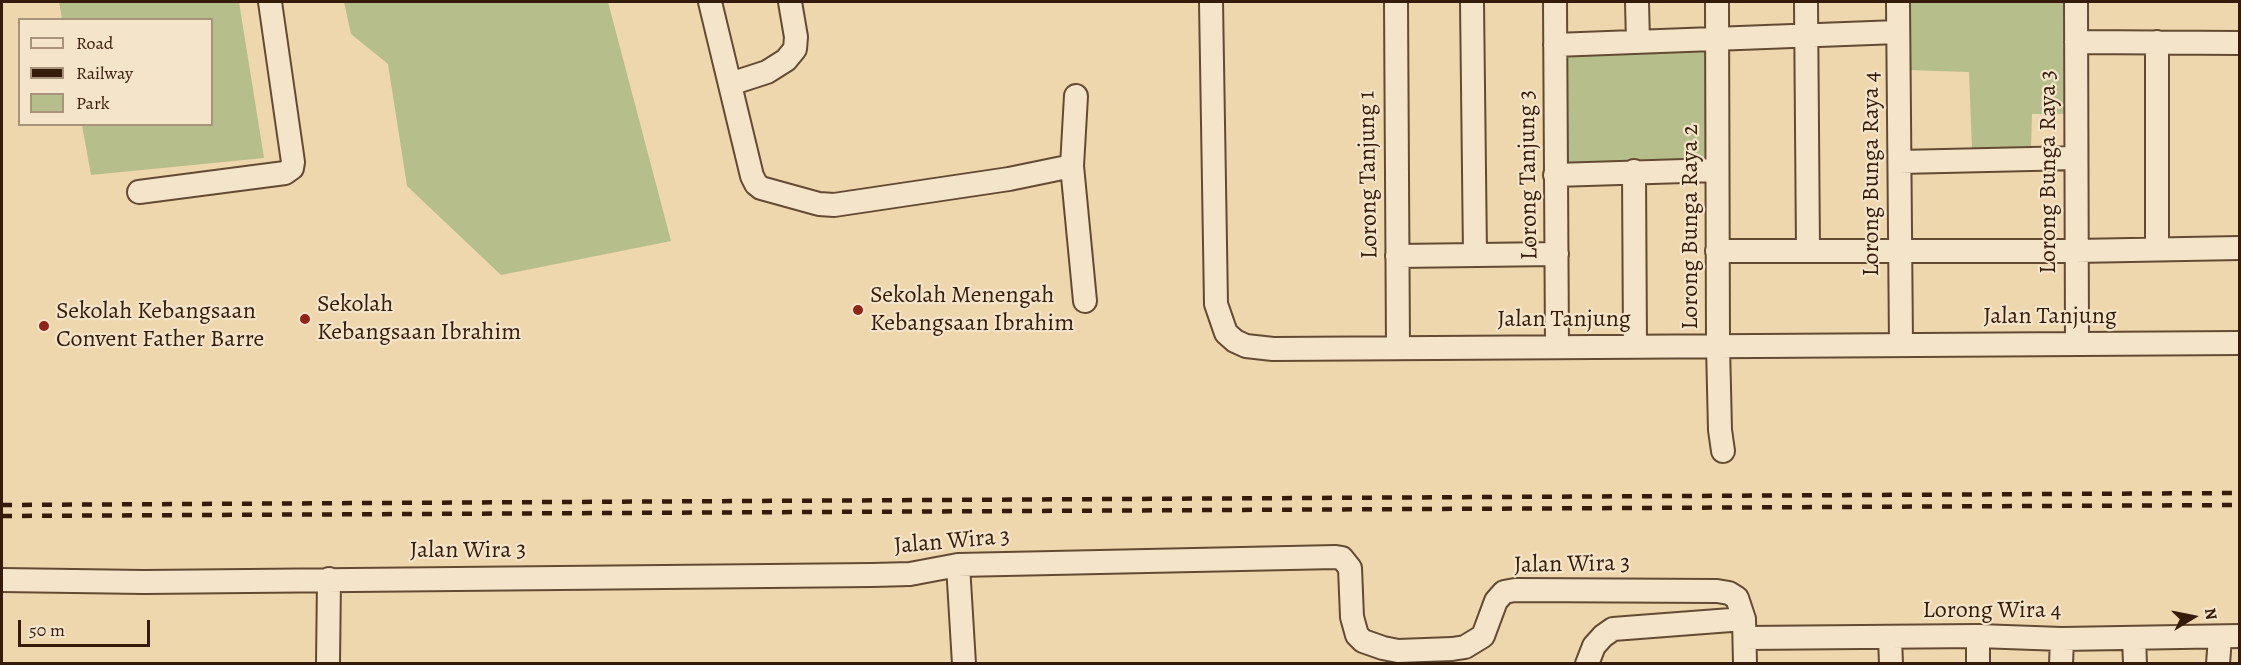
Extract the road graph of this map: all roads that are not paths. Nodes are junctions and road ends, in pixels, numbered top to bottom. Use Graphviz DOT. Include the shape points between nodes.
graph roads {
  1 [pos="270,2"];
  2 [pos="710,2"];
  3 [pos="789,2"];
  4 [pos="1211,2"];
  5 [pos="1395,2"];
  6 [pos="1472,2"];
  7 [pos="1555,2"];
  8 [pos="1637,2"];
  9 [pos="1717,2"];
  10 [pos="1806,2"];
  11 [pos="1898,2"];
  12 [pos="2076,2"];
  13 [pos="1898,32"];
  14 [pos="1806,36"];
  15 [pos="1718,39"];
  16 [pos="1638,42"];
  17 [pos="2076,42"];
  18 [pos="2157,42"];
  19 [pos="2240,43"];
  20 [pos="1555,45"];
  21 [pos="730,84"];
  22 [pos="1076,96"];
  23 [pos="2075,158"];
  24 [pos="1900,162"];
  25 [pos="1072,166"];
  26 [pos="1717,170"];
  27 [pos="1634,171"];
  28 [pos="1555,175"];
  29 [pos="139,192"];
  30 [pos="2240,248"];
  31 [pos="2157,249"];
  32 [pos="1717,251"];
  33 [pos="1808,251"];
  34 [pos="1899,251"];
  35 [pos="2076,251"];
  36 [pos="1557,254"];
  37 [pos="1475,255"];
  38 [pos="1397,256"];
  39 [pos="1085,301"];
  40 [pos="2077,343"];
  41 [pos="2240,344"];
  42 [pos="1901,345"];
  43 [pos="1635,346"];
  44 [pos="1718,346"];
  45 [pos="1557,347"];
  46 [pos="1398,348"];
  47 [pos="1724,451"];
  48 [pos="958,565"];
  49 [pos="329,579"];
  50 [pos="2,580"];
  51 [pos="1744,629"];
  52 [pos="1978,636"];
  53 [pos="2230,637"];
  54 [pos="1890,638"];
  55 [pos="2134,638"];
  56 [pos="2062,639"];
  57 [pos="328,663"];
  58 [pos="964,663"];
  59 [pos="1587,663"];
  60 [pos="1745,663"];
  61 [pos="1891,663"];
  62 [pos="1978,663"];
  63 [pos="2061,663"];
  64 [pos="2135,663"];
  65 [pos="2218,663"];
  1 -- 29 [label="street" via="292,168 285,173"];
  2 -- 21 [label="street"];
  3 -- 21 [label="street" via="795,49 767,72"];
  4 -- 46 [label="street, Jalan Tanjung" via="1216,304 1226,333 1246,346 1264,348"];
  5 -- 38 [label="street, Lorong Tanjung 1"];
  6 -- 37 [label="street"];
  7 -- 20 [label="street, Lorong Tanjung 3"];
  8 -- 16 [label="street"];
  9 -- 15 [label="street, Lorong Bunga Raya 2"];
  10 -- 14 [label="street"];
  11 -- 13 [label="street, Lorong Bunga Raya 4"];
  12 -- 17 [label="street, Lorong Bunga Raya 3"];
  13 -- 14 [label="street"];
  13 -- 24 [label="street, Lorong Bunga Raya 4"];
  14 -- 15 [label="street"];
  14 -- 33 [label="street"];
  15 -- 16 [label="street"];
  15 -- 26 [label="street, Lorong Bunga Raya 2"];
  16 -- 20 [label="street"];
  17 -- 18 [label="street"];
  17 -- 23 [label="street, Lorong Bunga Raya 3"];
  18 -- 19 [label="street"];
  18 -- 31 [label="street"];
  20 -- 28 [label="street, Lorong Tanjung 3"];
  21 -- 25 [label="street" via="756,184 767,191 810,202 834,206"];
  22 -- 25 [label="street"];
  23 -- 24 [label="street"];
  23 -- 35 [label="street, Lorong Bunga Raya 3"];
  24 -- 34 [label="street, Lorong Bunga Raya 4"];
  25 -- 39 [label="street"];
  26 -- 27 [label="street"];
  26 -- 32 [label="street, Lorong Bunga Raya 2"];
  27 -- 28 [label="street"];
  27 -- 43 [label="street"];
  28 -- 36 [label="street, Lorong Tanjung 3"];
  30 -- 31 [label="street"];
  31 -- 35 [label="street"];
  32 -- 33 [label="street"];
  32 -- 44 [label="street, Lorong Bunga Raya 2"];
  33 -- 34 [label="street"];
  34 -- 35 [label="street"];
  34 -- 42 [label="street, Lorong Bunga Raya 4"];
  35 -- 40 [label="street, Lorong Bunga Raya 3"];
  36 -- 37 [label="street"];
  36 -- 45 [label="street, Lorong Tanjung 3"];
  37 -- 38 [label="street"];
  38 -- 46 [label="street, Lorong Tanjung 1"];
  40 -- 41 [label="street, Jalan Tanjung"];
  40 -- 42 [label="street, Jalan Tanjung"];
  42 -- 44 [label="street, Jalan Tanjung"];
  43 -- 44 [label="street, Jalan Tanjung"];
  43 -- 45 [label="street, Jalan Tanjung"];
  44 -- 47 [label="street, Lorong Bunga Raya 2"];
  45 -- 46 [label="street, Jalan Tanjung"];
  48 -- 49 [label="street, Jalan Wira 3" via="910,574 872,575"];
  48 -- 51 [label="street, Jalan Wira 3" via="1342,558 1350,568 1352,617 1357,635 1372,645 1398,651 1452,649 1475,642 1482,636 1496,601 1504,592 1515,590 1729,593 1737,598"];
  48 -- 58 [label="street"];
  49 -- 50 [label="street, Jalan Wira 3"];
  49 -- 57 [label="street"];
  51 -- 54 [label="street, Lorong Wira 4"];
  51 -- 59 [label="street, Lorong Wira 4" via="1613,629 1594,646"];
  51 -- 60 [label="street, Jalan Wira 3"];
  52 -- 54 [label="street, Lorong Wira 4"];
  52 -- 56 [label="street, Lorong Wira 4"];
  52 -- 62 [label="street"];
  53 -- 55 [label="street, Lorong Wira 4"];
  53 -- 65 [label="street"];
  54 -- 61 [label="street"];
  55 -- 56 [label="street, Lorong Wira 4"];
  55 -- 64 [label="street"];
  56 -- 63 [label="street"];
}
